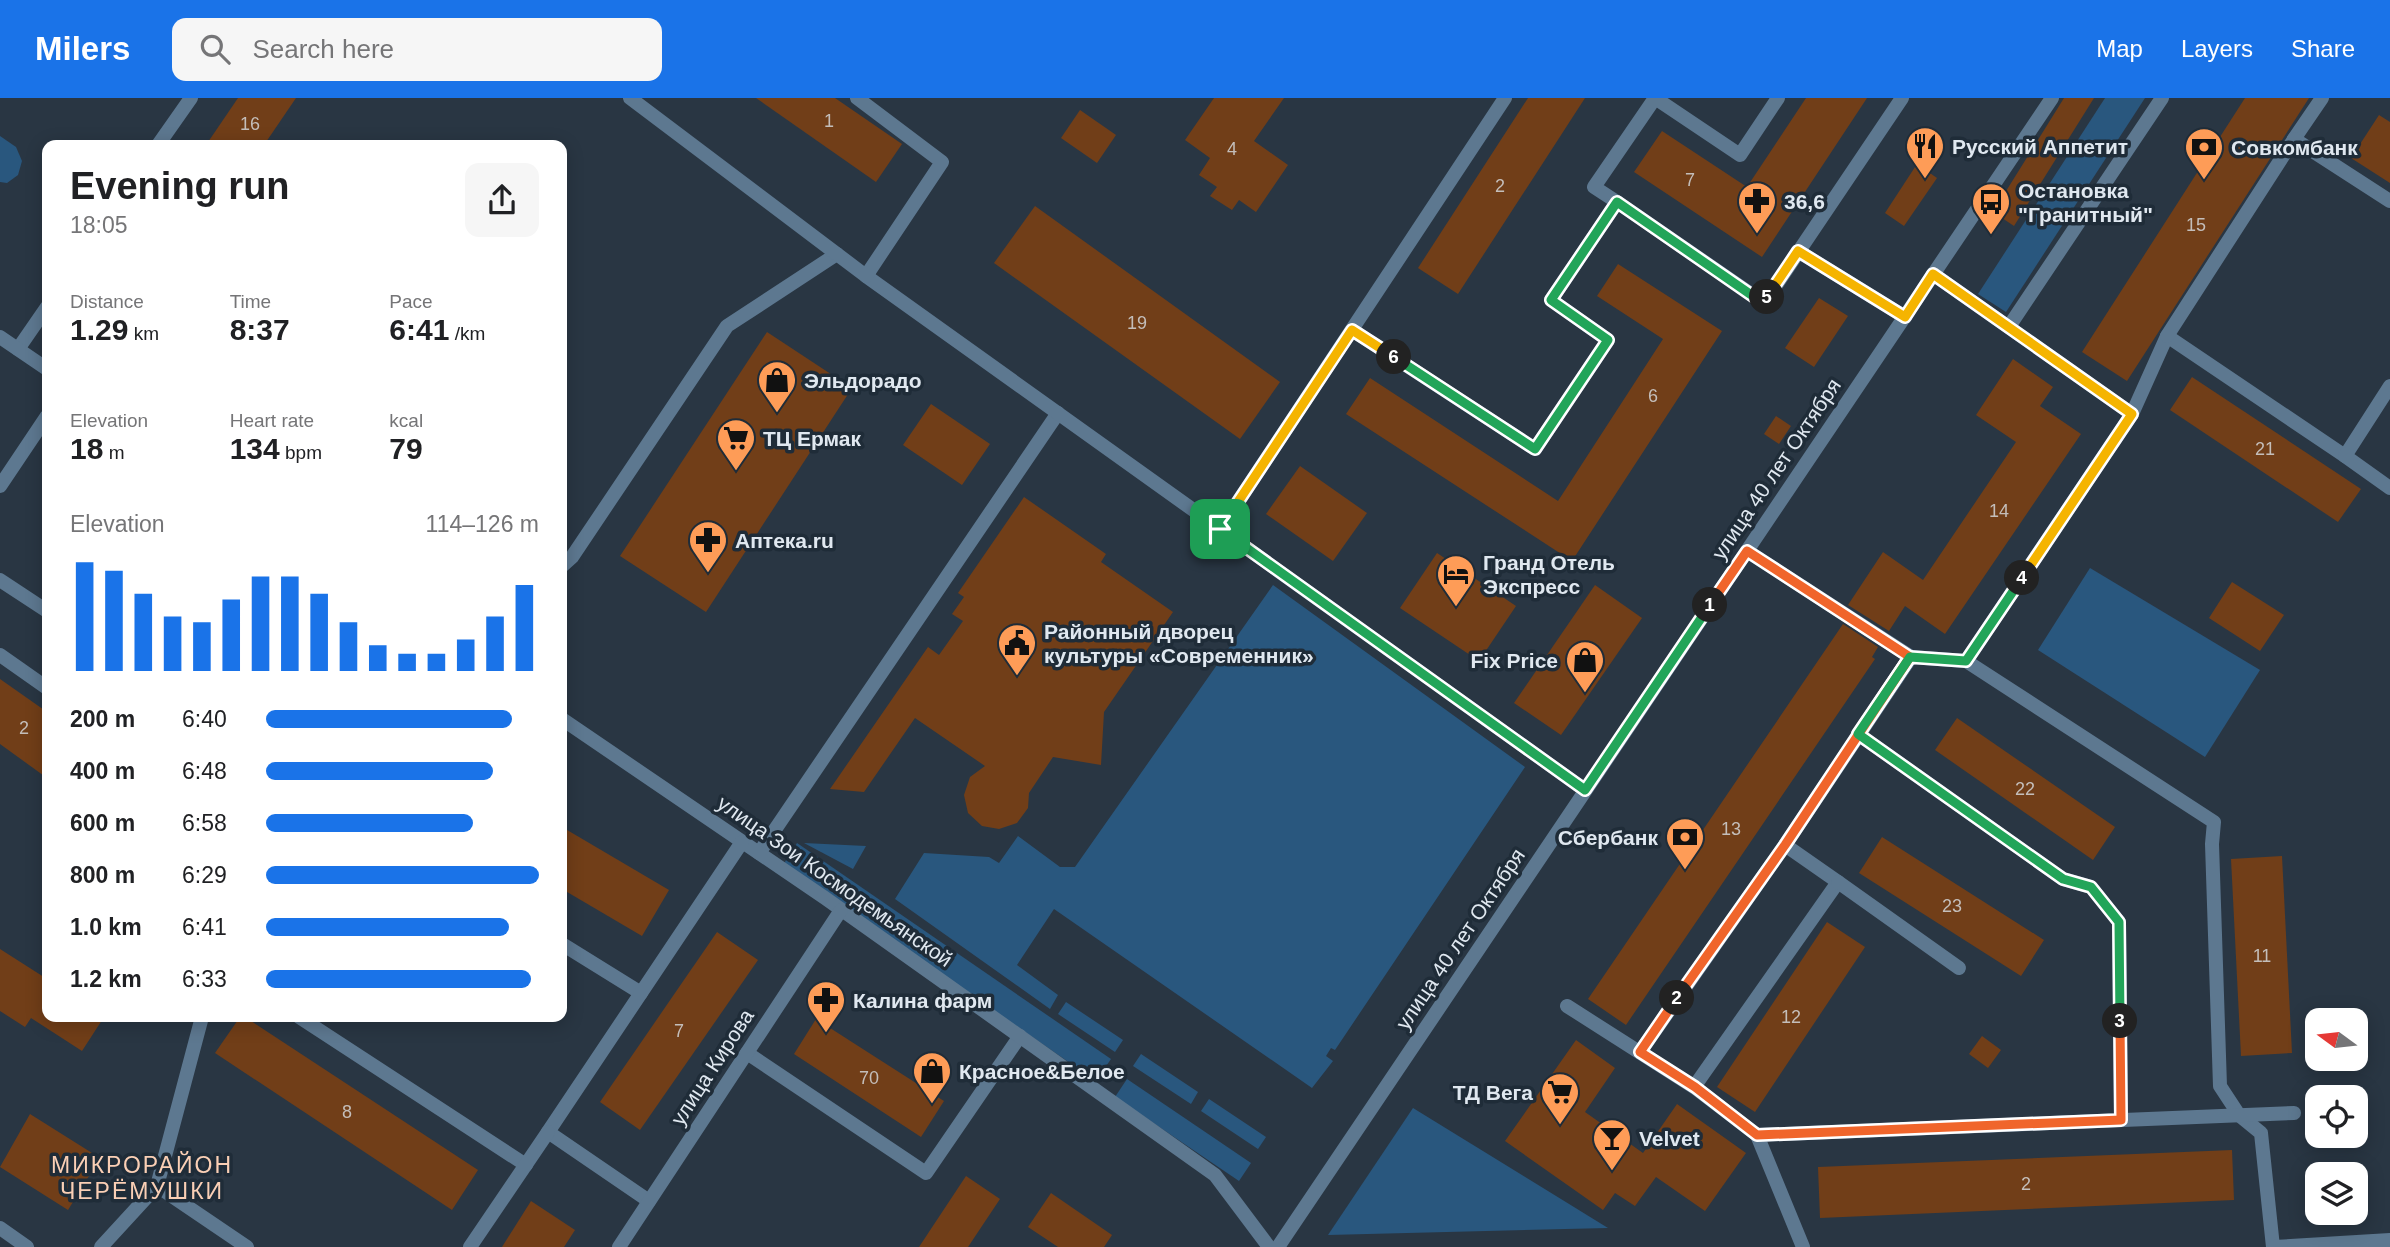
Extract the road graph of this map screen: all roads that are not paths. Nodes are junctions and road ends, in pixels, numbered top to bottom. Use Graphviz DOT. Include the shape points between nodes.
graph roads {
  1 [pos="191,98"];
  2 [pos="631,98"];
  3 [pos="857,98"];
  4 [pos="1505,98"];
  5 [pos="1778,98"];
  6 [pos="1902,98"];
  7 [pos="2052,98"];
  8 [pos="2162,98"];
  9 [pos="2322,98"];
  10 [pos="2294,139"];
  11 [pos="162,140"];
  12 [pos="2390,201"];
  13 [pos="1617,202"];
  14 [pos="1798,251"];
  15 [pos="837,254"];
  16 [pos="1933,274"];
  17 [pos="866,276"];
  18 [pos="42,314"];
  19 [pos="1905,317"];
  20 [pos="2010,326"];
  21 [pos="1352,330"];
  22 [pos="2167,336"];
  23 [pos="0,337"];
  24 [pos="18,349"];
  25 [pos="42,366"];
  26 [pos="2390,386"];
  27 [pos="1058,413"];
  28 [pos="2132,414"];
  29 [pos="42,422"];
  30 [pos="2345,456"];
  31 [pos="5,470"];
  32 [pos="0,486"];
  33 [pos="2390,488"];
  34 [pos="1220,529"];
  35 [pos="1747,551"];
  36 [pos="567,562"];
  37 [pos="0,580"];
  38 [pos="42,608"];
  39 [pos="0,655"];
  40 [pos="1910,657"];
  41 [pos="1966,661"];
  42 [pos="42,684"];
  43 [pos="567,722"];
  44 [pos="1858,734"];
  45 [pos="1585,790"];
  46 [pos="742,842"];
  47 [pos="1785,845"];
  48 [pos="759,853"];
  49 [pos="1838,882"];
  50 [pos="842,910"];
  51 [pos="567,947"];
  52 [pos="1959,968"];
  53 [pos="641,993"];
  54 [pos="1567,1006"];
  55 [pos="201,1022"];
  56 [pos="307,1022"];
  57 [pos="1020,1036"];
  58 [pos="1640,1052"];
  59 [pos="747,1053"];
  60 [pos="1695,1087"];
  61 [pos="2294,1113"];
  62 [pos="2239,1115"];
  63 [pos="2121,1120"];
  64 [pos="548,1132"];
  65 [pos="1757,1135"];
  66 [pos="526,1165"];
  67 [pos="157,1186"];
  68 [pos="649,1201"];
  69 [pos="0,1228"];
  70 [pos="2390,1240"];
  71 [pos="2359,1244"];
  72 [pos="27,1247"];
  73 [pos="101,1247"];
  74 [pos="247,1247"];
  75 [pos="470,1247"];
  76 [pos="619,1247"];
  77 [pos="1269,1247"];
  78 [pos="1278,1247"];
  79 [pos="1803,1247"];
  80 [pos="2274,1247"];
  1 -- 11 [label="street"];
  2 -- 15 [label="street"];
  3 -- 17 [label="street" via="942,162"];
  4 -- 21 [label="street"];
  5 -- 13 [label="street" via="1740,155 1655,98 1594,187"];
  6 -- 14 [label="street"];
  7 -- 16 [label="street, улица 40 лет Октября"];
  8 -- 20 [label="street"];
  9 -- 10 [label="street"];
  10 -- 12 [label="street"];
  10 -- 22 [label="street"];
  13 -- 14 [label="street" via="1763,303"];
  13 -- 21 [label="street" via="1551,300 1608,340 1535,449"];
  14 -- 19 [label="street"];
  15 -- 17 [label="street"];
  15 -- 36 [label="street" via="727,326"];
  16 -- 19 [label="street, улица 40 лет Октября"];
  16 -- 20 [label="street"];
  17 -- 27 [label="street"];
  18 -- 24 [label="street"];
  19 -- 35 [label="street, улица 40 лет Октября"];
  20 -- 28 [label="street"];
  21 -- 34 [label="street"];
  22 -- 28 [label="street"];
  22 -- 30 [label="street"];
  23 -- 24 [label="street"];
  24 -- 25 [label="street"];
  26 -- 30 [label="street"];
  27 -- 34 [label="street"];
  27 -- 48 [label="street"];
  28 -- 41 [label="street"];
  29 -- 31 [label="street"];
  30 -- 33 [label="street"];
  31 -- 32 [label="street"];
  34 -- 45 [label="street"];
  35 -- 40 [label="street"];
  35 -- 45 [label="street, улица 40 лет Октября"];
  37 -- 38 [label="street"];
  39 -- 42 [label="street"];
  40 -- 41 [label="street"];
  40 -- 44 [label="street"];
  41 -- 62 [label="street" via="2214,822 2220,1086"];
  43 -- 46 [label="street, улица Зои Космодемьянской"];
  44 -- 47 [label="street"];
  44 -- 63 [label="street" via="2063,879 2091,887 2119,922"];
  45 -- 78 [label="street, улица 40 лет Октября"];
  46 -- 48 [label="street, улица Зои Космодемьянской"];
  46 -- 53 [label="street"];
  47 -- 49 [label="street"];
  47 -- 58 [label="street"];
  48 -- 50 [label="street, улица Зои Космодемьянской"];
  49 -- 52 [label="street"];
  49 -- 60 [label="street"];
  50 -- 57 [label="street, улица Зои Космодемьянской"];
  50 -- 59 [label="street, улица Кирова"];
  51 -- 53 [label="street"];
  53 -- 64 [label="street"];
  54 -- 58 [label="street"];
  55 -- 67 [label="street"];
  56 -- 66 [label="street"];
  57 -- 59 [label="street" via="926,1173"];
  57 -- 77 [label="street, улица Зои Космодемьянской" via="1215,1175"];
  58 -- 60 [label="street"];
  59 -- 68 [label="street, улица Кирова"];
  60 -- 65 [label="street"];
  61 -- 62 [label="street"];
  62 -- 63 [label="street"];
  62 -- 80 [label="street" via="2261,1133"];
  63 -- 65 [label="street"];
  64 -- 66 [label="street"];
  64 -- 68 [label="street"];
  65 -- 79 [label="street"];
  66 -- 75 [label="street"];
  67 -- 73 [label="street"];
  67 -- 74 [label="street"];
  68 -- 76 [label="street, улица Кирова"];
  69 -- 72 [label="street"];
  70 -- 71 [label="street"];
  71 -- 80 [label="street"];
}
